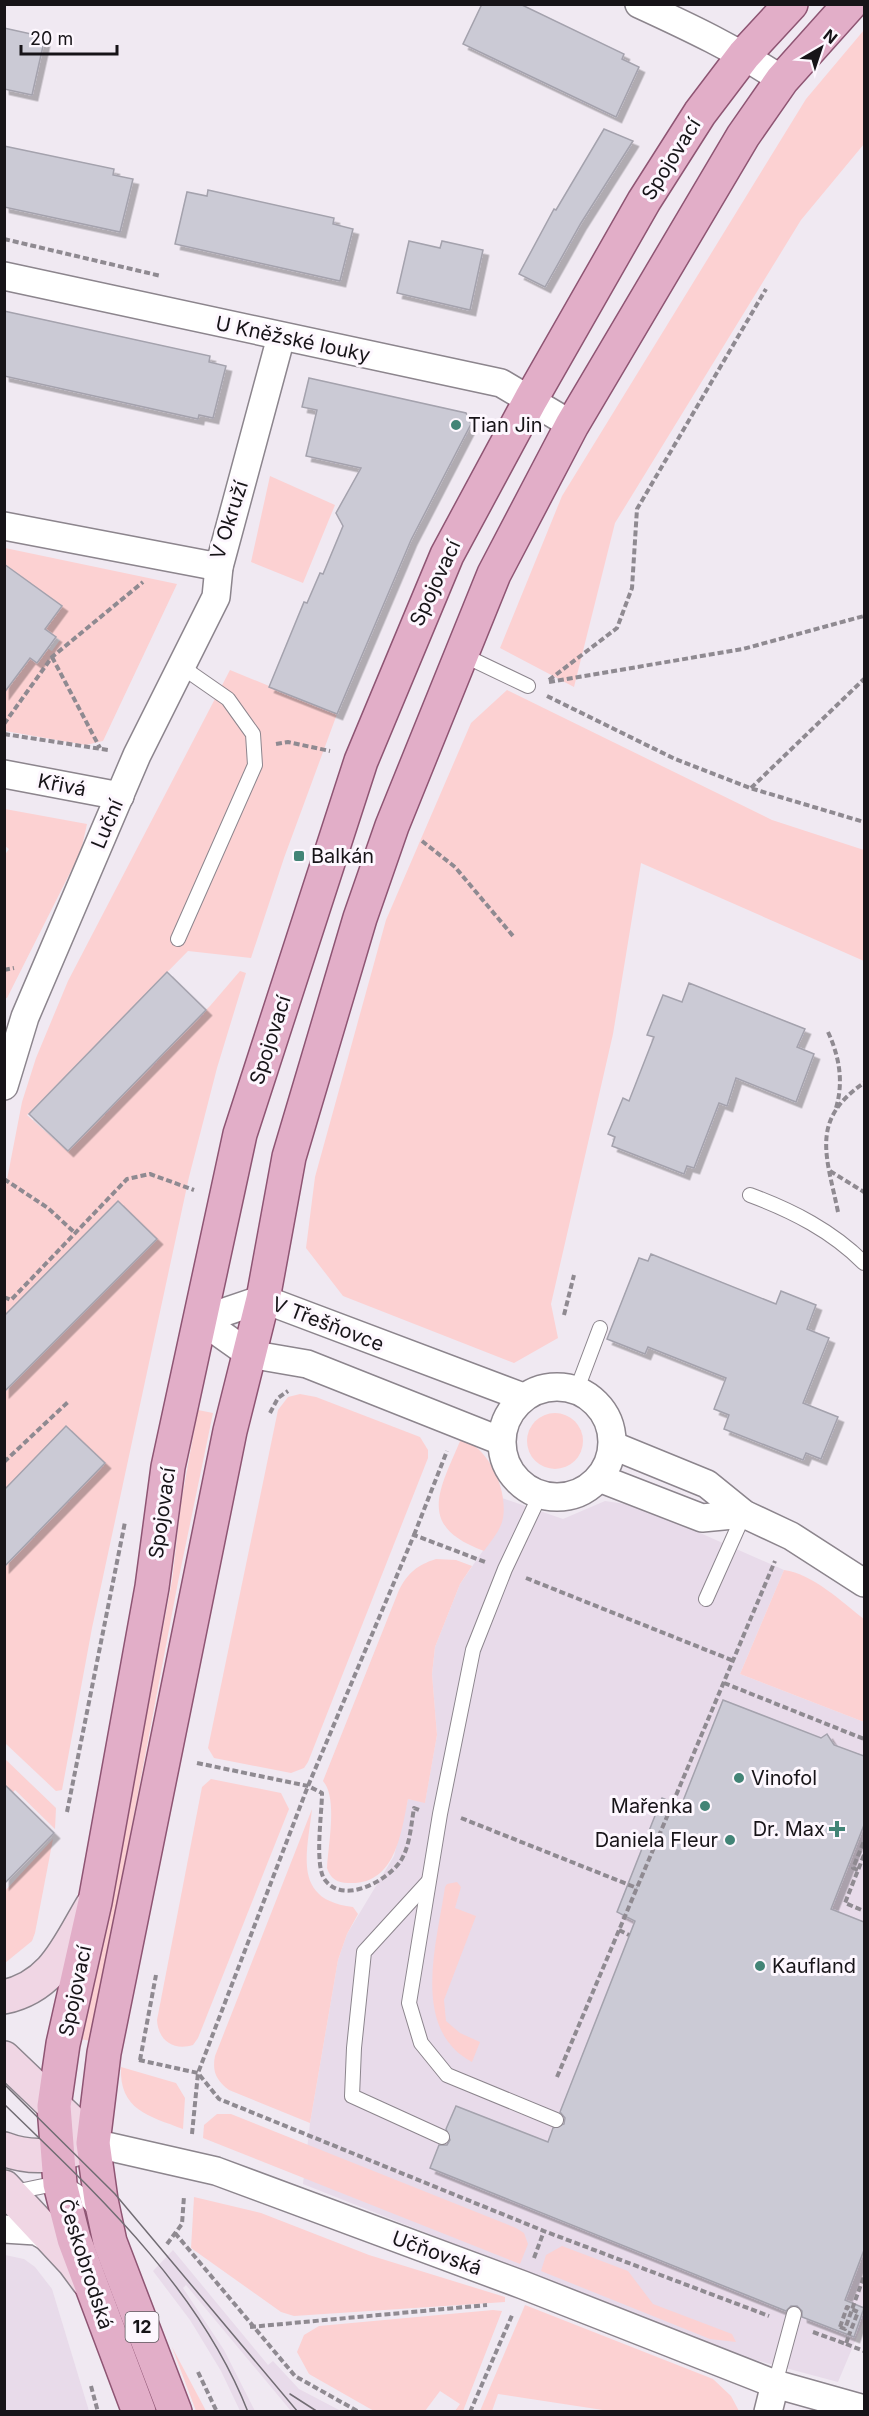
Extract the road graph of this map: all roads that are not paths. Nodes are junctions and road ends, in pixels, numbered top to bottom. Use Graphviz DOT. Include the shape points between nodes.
graph roads {
  1 [pos="639,4"];
  2 [pos="790,4"];
  3 [pos="850,4"];
  4 [pos="744,55"];
  5 [pos="782,80"];
  6 [pos="4,276"];
  7 [pos="281,337"];
  8 [pos="531,399"];
  9 [pos="572,425"];
  10 [pos="4,526"];
  11 [pos="219,567"];
  12 [pos="462,654"];
  13 [pos="182,667"];
  14 [pos="528,686"];
  15 [pos="4,774"];
  16 [pos="120,796"];
  17 [pos="178,939"];
  18 [pos="4,1086"];
  19 [pos="750,1195"];
  20 [pos="864,1263"];
  21 [pos="262,1299"];
  22 [pos="201,1320"];
  23 [pos="600,1328"];
  24 [pos="249,1354"];
  25 [pos="577,1389"];
  26 [pos="523,1397"];
  27 [pos="501,1441"];
  28 [pos="614,1446"];
  29 [pos="599,1478"];
  30 [pos="540,1495"];
  31 [pos="744,1514"];
  32 [pos="863,1578"];
  33 [pos="706,1599"];
  34 [pos="428,1882"];
  35 [pos="94,1902"];
  36 [pos="4,1997"];
  37 [pos="4,2058"];
  38 [pos="54,2106"];
  39 [pos="556,2120"];
  40 [pos="442,2137"];
  41 [pos="93,2144"];
  42 [pos="4,2149"];
  43 [pos="58,2169"];
  44 [pos="6,2191"];
  45 [pos="4,2229"];
  46 [pos="55,2242"];
  47 [pos="110,2242"];
  48 [pos="88,2281"];
  49 [pos="792,2319"];
  50 [pos="775,2384"];
  51 [pos="864,2409"];
  52 [pos="139,2412"];
  53 [pos="175,2412"];
  54 [pos="768,2412"];
  1 -- 4 [label="street"];
  2 -- 4 [label="main road, Spojovací"];
  3 -- 5 [label="main road, Spojovací"];
  4 -- 5 [label="street"];
  4 -- 8 [label="main road, Spojovací" via="700,113 644,201"];
  5 -- 9 [label="main road, Spojovací" via="742,136"];
  6 -- 7 [label="street, U Kněžské louky"];
  7 -- 8 [label="street, U Kněžské louky" via="501,382"];
  7 -- 11 [label="street, V Okruží"];
  8 -- 9 [label="street, U Kněžské louky"];
  8 -- 22 [label="main road, Spojovací" via="447,555 361,761 240,1134"];
  9 -- 12 [label="main road, Spojovací" via="494,574"];
  10 -- 11 [label="street, V Okruží"];
  11 -- 13 [label="street, Luční" via="216,597"];
  12 -- 14 [label="lane"];
  12 -- 21 [label="main road, Spojovací" via="392,826 360,918 289,1157"];
  13 -- 16 [label="street, Luční" via="136,755"];
  13 -- 17 [label="lane" via="228,699 253,734 255,765"];
  15 -- 16 [label="street, Křivá"];
  16 -- 18 [label="street, Luční" via="25,1017"];
  19 -- 20 [label="lane" via="840,1240"];
  21 -- 22 [label="street, V Třešňovce"];
  21 -- 24 [label="main road, Spojovací"];
  21 -- 26 [label="street, V Třešňovce"];
  22 -- 24 [label="street"];
  22 -- 35 [label="main road, Spojovací" via="168,1467 152,1587"];
  23 -- 25 [label="lane"];
  24 -- 27 [label="street" via="307,1364"];
  24 -- 41 [label="main road, Spojovací" via="193,1609 104,2053"];
  25 -- 26 [label="street" via="549,1386"];
  25 -- 28 [label="street" via="598,1404 611,1426"];
  26 -- 27 [label="street" via="507,1416"];
  27 -- 30 [label="street" via="506,1464 520,1483"];
  28 -- 29 [label="street"];
  28 -- 31 [label="street" via="707,1484"];
  29 -- 30 [label="street" via="573,1497"];
  29 -- 31 [label="street" via="702,1518"];
  30 -- 34 [label="lane" via="504,1569 473,1650"];
  31 -- 32 [label="street"];
  31 -- 33 [label="lane"];
  34 -- 39 [label="lane" via="409,2003 420,2043 447,2075"];
  34 -- 40 [label="lane" via="364,1952 352,2096"];
  35 -- 36 [label="main road" via="46,1978 27,1991"];
  35 -- 38 [label="main road, Spojovací" via="63,2044"];
  37 -- 38 [label="main road"];
  38 -- 41 [label="main road"];
  38 -- 43 [label="main road, Spojovací"];
  41 -- 43 [label="main road"];
  41 -- 47 [label="main road, Českobrodská / 12"];
  41 -- 50 [label="street, Učňovská" via="216,2171"];
  42 -- 43 [label="main road"];
  43 -- 44 [label="lane"];
  43 -- 47 [label="lane" via="87,2199"];
  43 -- 48 [label="main road, Českobrodská"];
  44 -- 46 [label="main road"];
  45 -- 46 [label="street" via="36,2230"];
  46 -- 48 [label="main road"];
  47 -- 53 [label="main road, Českobrodská / 12"];
  48 -- 52 [label="main road, Českobrodská / 12"];
  49 -- 50 [label="lane"];
  50 -- 51 [label="street, Učňovská"];
  50 -- 54 [label="street"];
}
